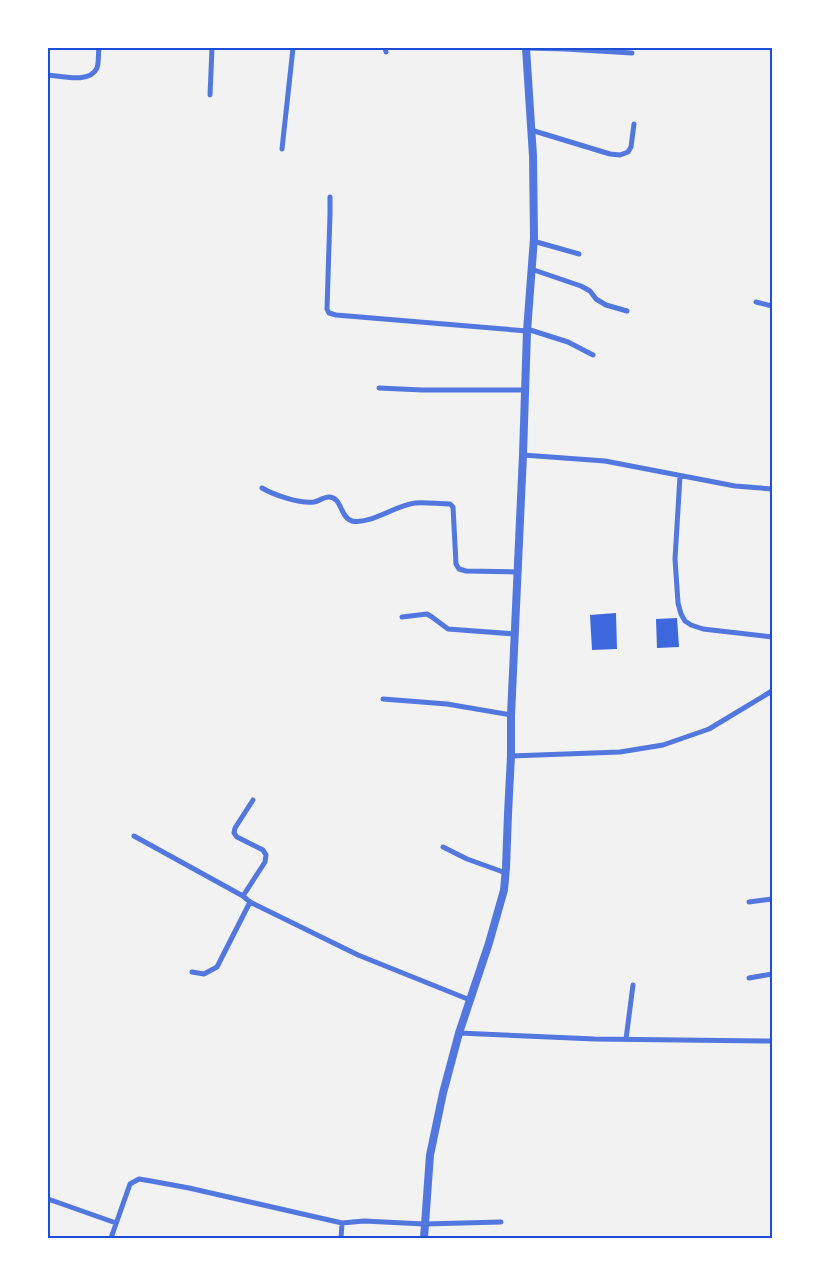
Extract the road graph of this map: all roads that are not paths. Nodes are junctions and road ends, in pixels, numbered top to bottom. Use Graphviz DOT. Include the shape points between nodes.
graph roads {
  1 [pos="99,48"];
  2 [pos="212,48"];
  3 [pos="293,48"];
  4 [pos="526,48"];
  5 [pos="632,54"];
  6 [pos="48,75"];
  7 [pos="210,95"];
  8 [pos="634,124"];
  9 [pos="531,130"];
  10 [pos="282,149"];
  11 [pos="330,197"];
  12 [pos="533,241"];
  13 [pos="579,254"];
  14 [pos="531,269"];
  15 [pos="756,302"];
  16 [pos="772,306"];
  17 [pos="627,311"];
  18 [pos="527,330"];
  19 [pos="593,355"];
  20 [pos="379,388"];
  21 [pos="525,390"];
  22 [pos="523,455"];
  23 [pos="680,476"];
  24 [pos="262,488"];
  25 [pos="772,489"];
  26 [pos="517,572"];
  27 [pos="402,617"];
  28 [pos="515,634"];
  29 [pos="772,637"];
  30 [pos="772,691"];
  31 [pos="764,697"];
  32 [pos="383,699"];
  33 [pos="772,699"];
  34 [pos="511,715"];
  35 [pos="511,756"];
  36 [pos="253,800"];
  37 [pos="134,836"];
  38 [pos="443,847"];
  39 [pos="506,872"];
  40 [pos="243,896"];
  41 [pos="772,900"];
  42 [pos="250,902"];
  43 [pos="749,902"];
  44 [pos="192,972"];
  45 [pos="772,974"];
  46 [pos="749,978"];
  47 [pos="633,985"];
  48 [pos="470,1000"];
  49 [pos="459,1033"];
  50 [pos="626,1039"];
  51 [pos="772,1041"];
  52 [pos="48,1200"];
  53 [pos="501,1222"];
  54 [pos="116,1223"];
  55 [pos="342,1223"];
  56 [pos="424,1224"];
  57 [pos="111,1238"];
  58 [pos="341,1238"];
  59 [pos="424,1238"];
  1 -- 6 [label="street" via="97,68 88,77"];
  2 -- 7 [label="street"];
  3 -- 10 [label="street"];
  4 -- 5 [label="street"];
  4 -- 9 [label="street"];
  8 -- 9 [label="street" via="631,147 620,155"];
  9 -- 12 [label="street"];
  11 -- 18 [label="street" via="329,313"];
  12 -- 13 [label="street"];
  12 -- 14 [label="street"];
  14 -- 17 [label="street" via="581,286 606,305"];
  14 -- 18 [label="street"];
  15 -- 16 [label="street"];
  18 -- 19 [label="street" via="568,342"];
  18 -- 21 [label="street"];
  20 -- 21 [label="street"];
  21 -- 22 [label="street"];
  22 -- 23 [label="street" via="605,461"];
  22 -- 26 [label="street"];
  23 -- 25 [label="street"];
  23 -- 29 [label="street" via="675,559 678,604 685,621 702,629"];
  24 -- 26 [label="street" via="298,500 313,502 334,498 344,516 356,521 416,503 450,504 453,507 456,564 459,569"];
  26 -- 28 [label="street"];
  27 -- 28 [label="street" via="427,614 448,629"];
  28 -- 34 [label="street"];
  30 -- 31 [label="street"];
  31 -- 33 [label="street"];
  31 -- 35 [label="street" via="709,729 664,745 620,752"];
  32 -- 34 [label="street" via="446,704"];
  34 -- 35 [label="street"];
  35 -- 39 [label="street"];
  36 -- 40 [label="street" via="234,833 266,855 265,862"];
  37 -- 40 [label="street"];
  38 -- 39 [label="street" via="466,859"];
  39 -- 48 [label="street" via="504,890"];
  40 -- 42 [label="street"];
  41 -- 43 [label="street"];
  42 -- 44 [label="street" via="218,967 204,974"];
  42 -- 48 [label="street" via="358,955"];
  45 -- 46 [label="street"];
  47 -- 50 [label="street"];
  48 -- 49 [label="street"];
  49 -- 50 [label="street"];
  49 -- 56 [label="street" via="430,1155"];
  50 -- 51 [label="street"];
  52 -- 54 [label="street"];
  53 -- 56 [label="street"];
  54 -- 55 [label="street" via="130,1184 139,1179"];
  54 -- 57 [label="street"];
  55 -- 56 [label="street"];
  55 -- 58 [label="street"];
  56 -- 59 [label="street"];
}
